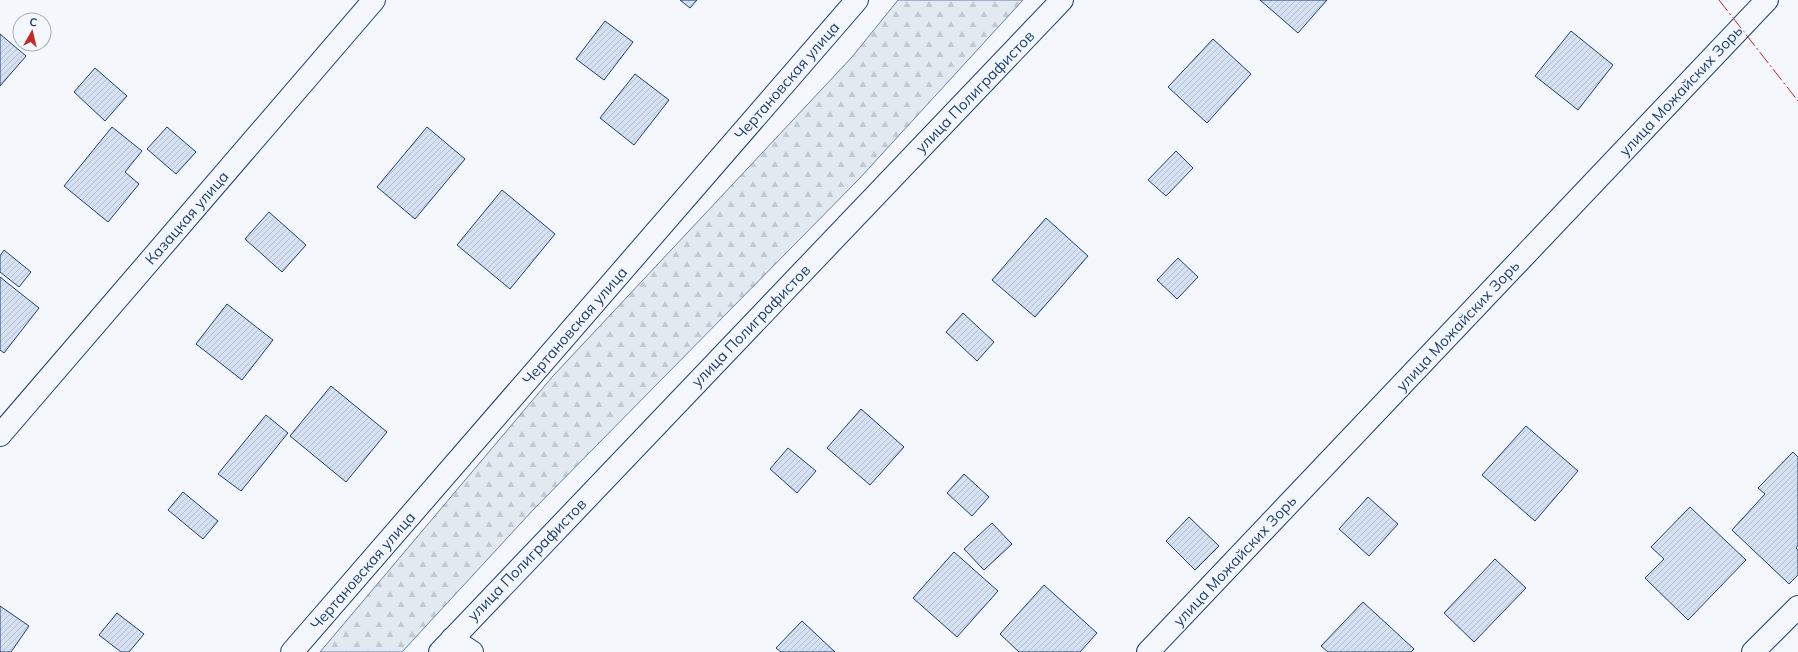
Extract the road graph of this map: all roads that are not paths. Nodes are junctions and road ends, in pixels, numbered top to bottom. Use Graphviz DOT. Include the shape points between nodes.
graph roads {
  1 [pos="374,0"];
  2 [pos="857,0"];
  3 [pos="1062,0"];
  4 [pos="1767,0"];
  5 [pos="0,435"];
  6 [pos="1798,607"];
  7 [pos="446,645"];
  8 [pos="292,652"];
  9 [pos="472,652"];
  10 [pos="1148,652"];
  11 [pos="1753,652"];
  1 -- 5 [label="street, Казацкая улица"];
  2 -- 8 [label="street, Чертановская улица"];
  3 -- 7 [label="street, улица Полиграфистов"];
  4 -- 10 [label="street, улица Можайских Зорь"];
  6 -- 11 [label="street"];
  7 -- 9 [label="street"];
}
